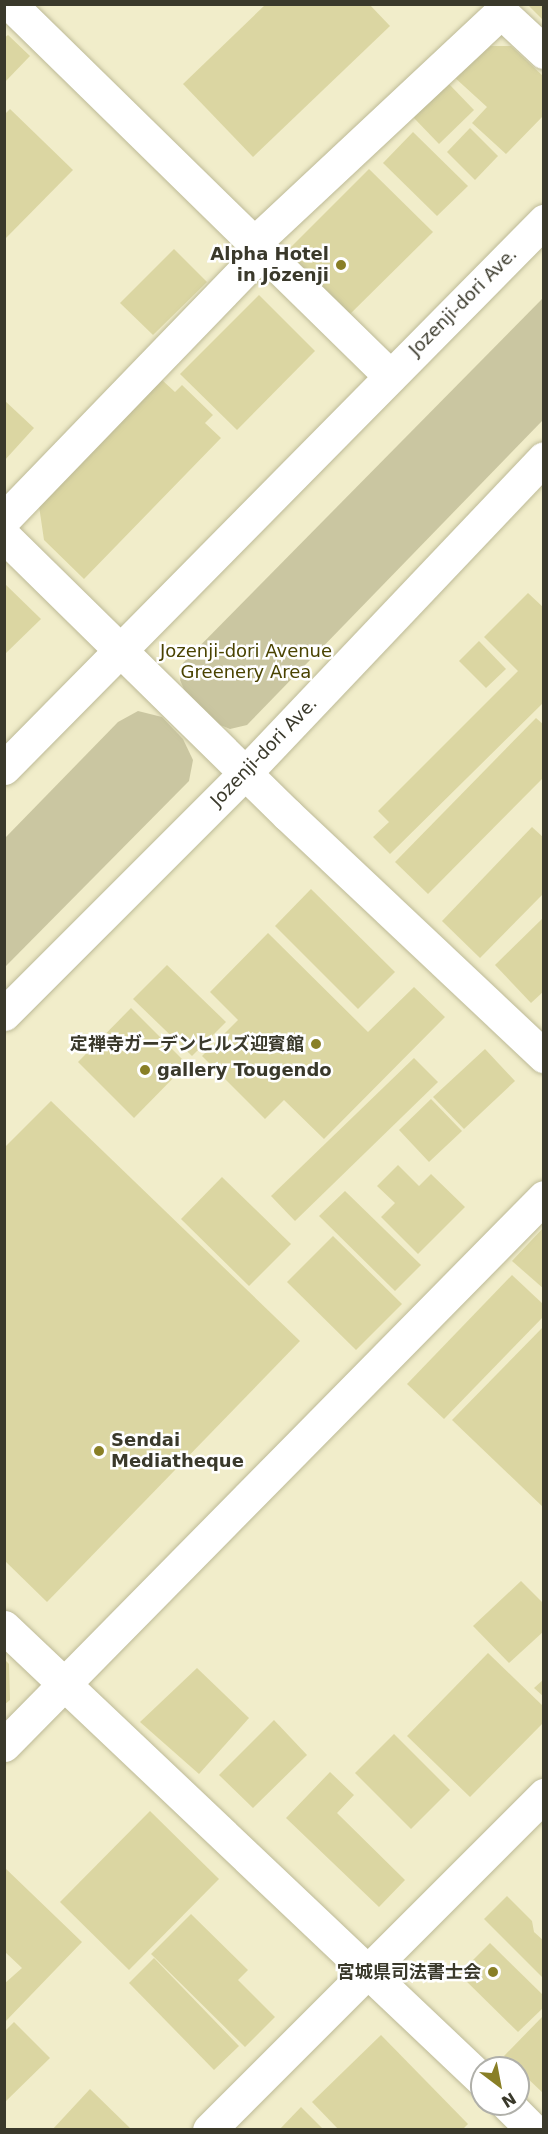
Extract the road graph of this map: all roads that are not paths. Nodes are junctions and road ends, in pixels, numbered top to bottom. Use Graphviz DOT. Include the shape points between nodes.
graph roads {
  1 [pos="20,8"];
  2 [pos="543,52"];
  3 [pos="543,221"];
  4 [pos="256,249"];
  5 [pos="390,376"];
  6 [pos="543,458"];
  7 [pos="4,519"];
  8 [pos="4,536"];
  9 [pos="120,649"];
  10 [pos="4,768"];
  11 [pos="247,771"];
  12 [pos="4,1014"];
  13 [pos="543,1056"];
  14 [pos="543,1197"];
  15 [pos="4,1627"];
  16 [pos="64,1684"];
  17 [pos="4,1745"];
  18 [pos="543,1795"];
  19 [pos="370,1971"];
  20 [pos="470,2068"];
  21 [pos="519,2116"];
  22 [pos="209,2130"];
  23 [pos="533,2130"];
  1 -- 4 [label="street"];
  2 -- 4 [label="street" via="501,12"];
  3 -- 5 [label="street, Jozenji-dori Ave."];
  4 -- 5 [label="street"];
  4 -- 7 [label="street"];
  5 -- 9 [label="street, Jozenji-dori Ave."];
  6 -- 11 [label="street, Jozenji-dori Ave."];
  8 -- 9 [label="street"];
  9 -- 10 [label="street, Jozenji-dori Ave."];
  9 -- 11 [label="street"];
  11 -- 12 [label="street, Jozenji-dori Ave."];
  11 -- 13 [label="street"];
  14 -- 16 [label="street"];
  15 -- 16 [label="street"];
  16 -- 17 [label="street"];
  16 -- 19 [label="street"];
  18 -- 19 [label="street"];
  19 -- 20 [label="street"];
  19 -- 22 [label="street"];
  21 -- 23 [label="street"];
}
